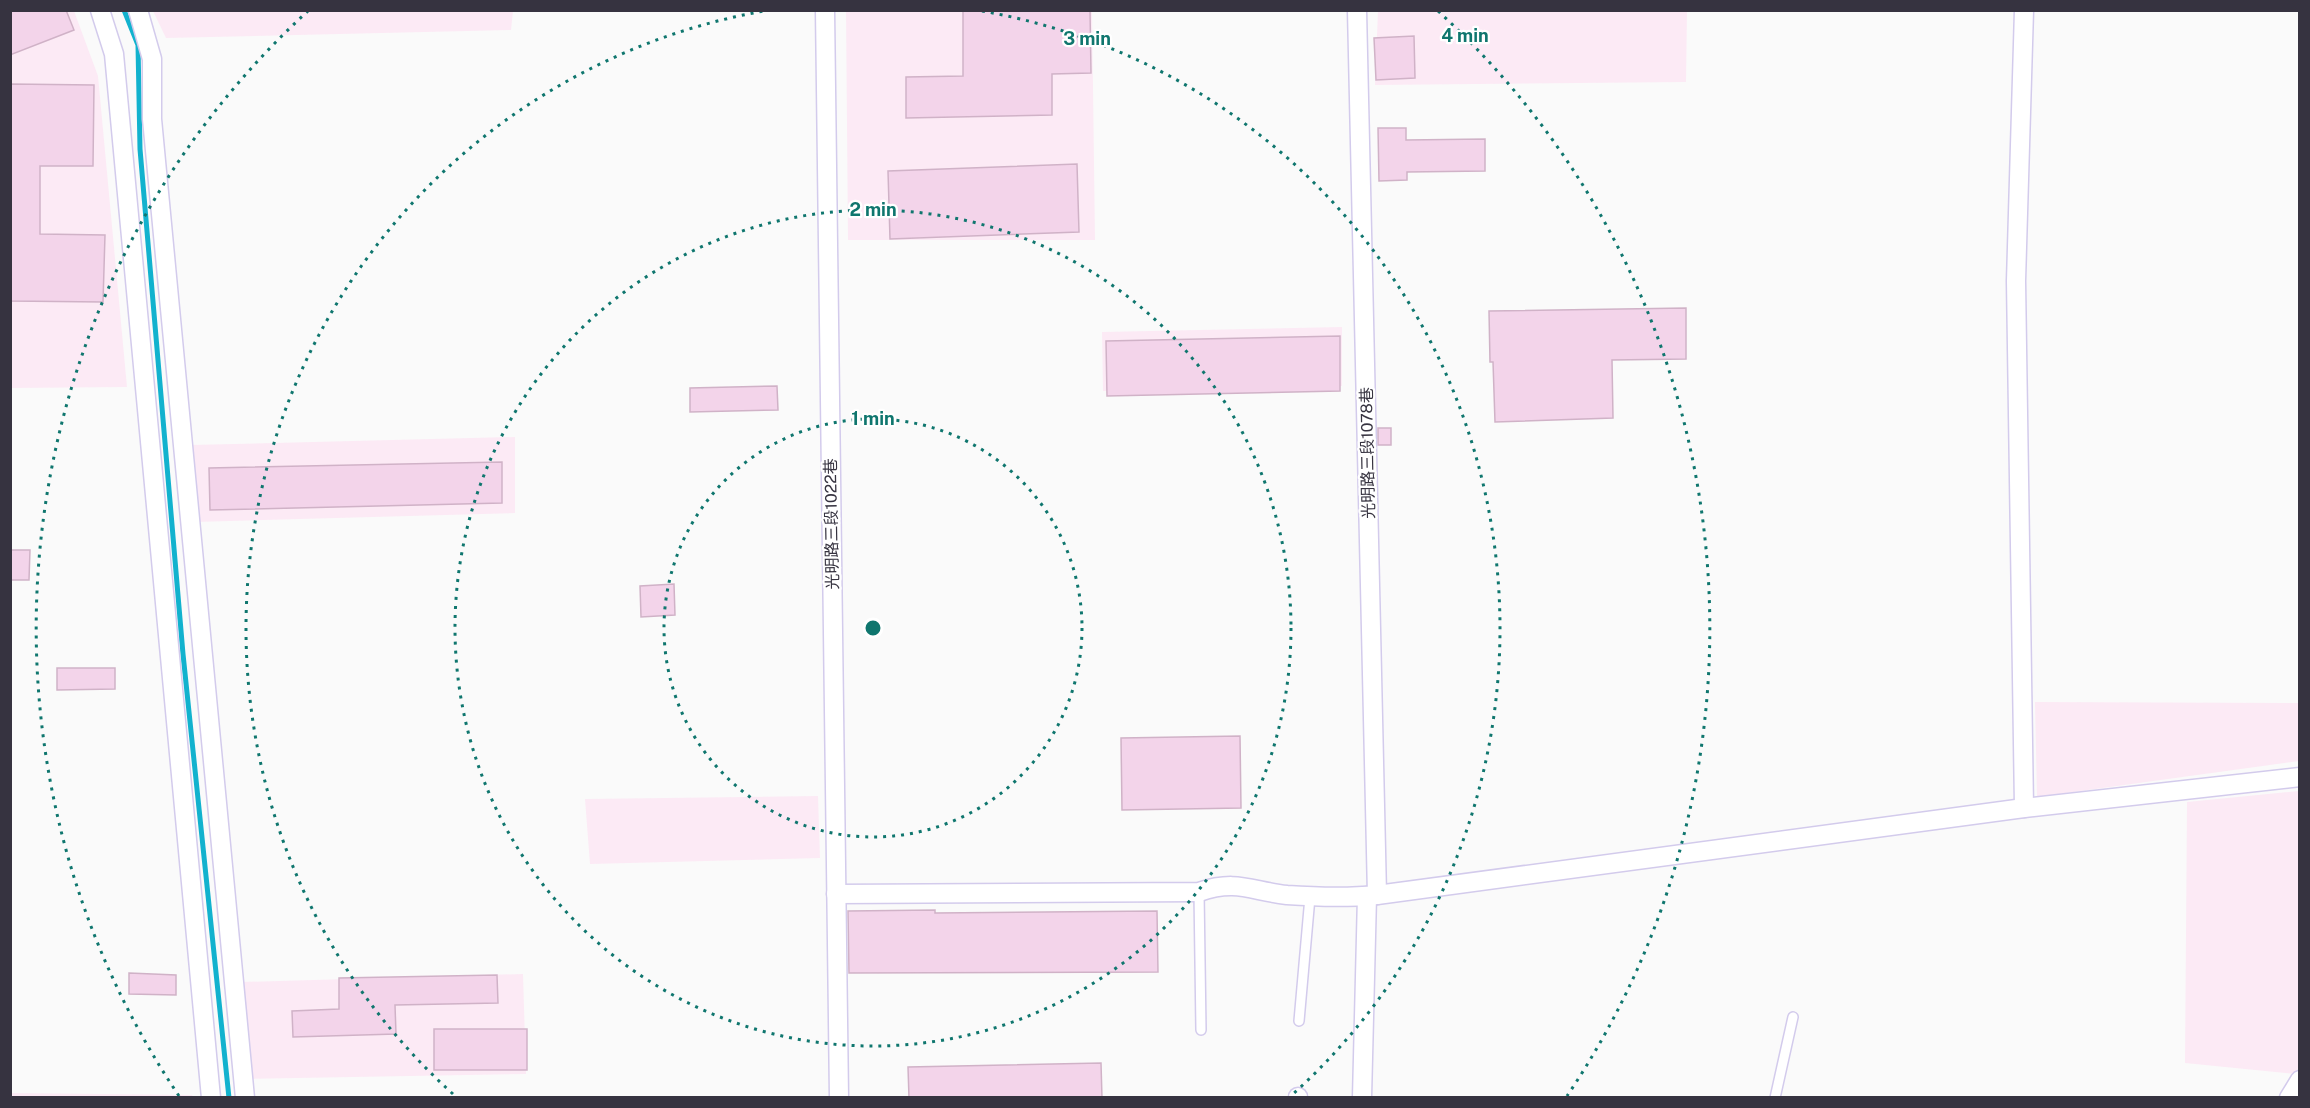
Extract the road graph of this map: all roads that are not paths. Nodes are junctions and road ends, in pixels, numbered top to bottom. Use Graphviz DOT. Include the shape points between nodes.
graph roads {
  1 [pos="100,10"];
  2 [pos="138,10"];
  3 [pos="825,10"];
  4 [pos="1357,10"];
  5 [pos="2024,10"];
  6 [pos="2300,777"];
  7 [pos="2024,808"];
  8 [pos="1199,892"];
  9 [pos="836,894"];
  10 [pos="1372,896"];
  11 [pos="1310,897"];
  12 [pos="1792,1017"];
  13 [pos="1299,1021"];
  14 [pos="1201,1030"];
  15 [pos="2300,1080"];
  16 [pos="211,1098"];
  17 [pos="245,1098"];
  18 [pos="839,1098"];
  19 [pos="1362,1098"];
  20 [pos="1775,1098"];
  21 [pos="2289,1098"];
  1 -- 16 [label="street" via="114,54"];
  2 -- 17 [label="street" via="152,60 152,119"];
  3 -- 9 [label="street, 光明路三段1022巷"];
  4 -- 10 [label="street, 光明路三段1078巷"];
  5 -- 7 [label="street" via="2016,281"];
  6 -- 7 [label="street"];
  7 -- 10 [label="street"];
  8 -- 9 [label="street"];
  8 -- 11 [label="street" via="1240,885 1267,893"];
  8 -- 14 [label="lane"];
  9 -- 18 [label="street, 光明路三段1022巷"];
  10 -- 11 [label="street"];
  10 -- 19 [label="street, 光明路三段1078巷"];
  11 -- 13 [label="lane"];
  12 -- 20 [label="lane"];
  15 -- 21 [label="street"];
}
